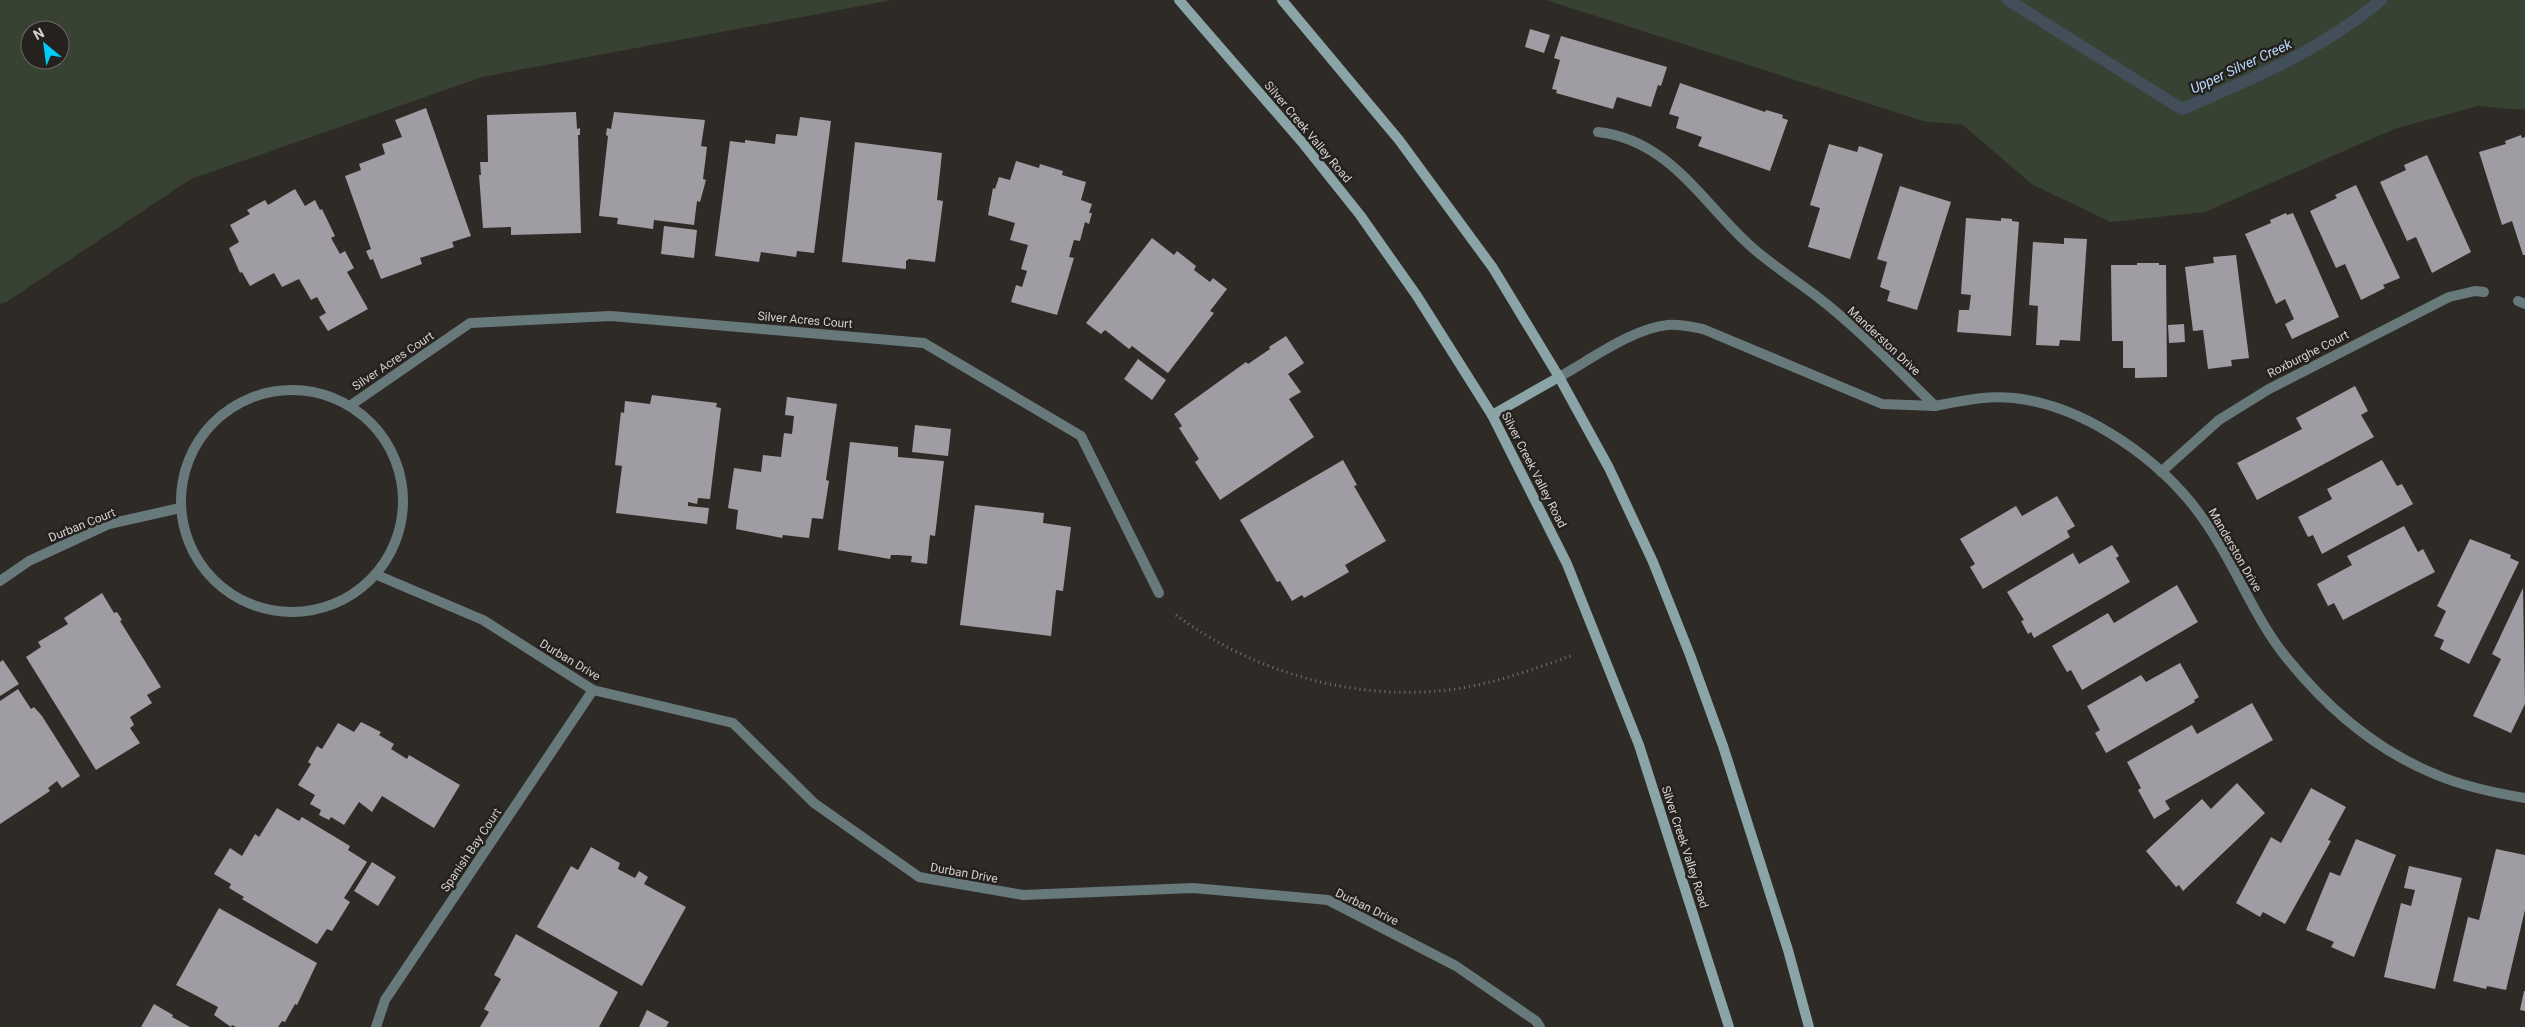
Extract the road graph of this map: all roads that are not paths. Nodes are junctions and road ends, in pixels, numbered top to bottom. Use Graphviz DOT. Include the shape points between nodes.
graph roads {
  1 [pos="1178,0"];
  2 [pos="1282,0"];
  3 [pos="1598,132"];
  4 [pos="2484,292"];
  5 [pos="1559,377"];
  6 [pos="351,404"];
  7 [pos="1935,406"];
  8 [pos="1492,415"];
  9 [pos="2161,472"];
  10 [pos="180,508"];
  11 [pos="377,575"];
  12 [pos="0,581"];
  13 [pos="1159,593"];
  14 [pos="593,690"];
  15 [pos="2525,798"];
  16 [pos="376,1027"];
  17 [pos="1540,1027"];
  18 [pos="1729,1027"];
  19 [pos="1809,1027"];
  1 -- 8 [label="main road, Silver Creek Valley Road" via="1301,140 1360,215 1417,296"];
  2 -- 5 [label="main road" via="1369,101 1431,181 1493,268"];
  3 -- 7 [label="street, Manderston Drive" via="1635,141 1662,157 1697,189 1732,230 1830,307"];
  4 -- 9 [label="street, Roxburghe Court" via="2449,297 2268,389 2220,420"];
  5 -- 7 [label="street" via="1631,337 1655,327 1680,324 1703,329 1882,404"];
  5 -- 8 [label="main road"];
  5 -- 19 [label="main road" via="1653,562 1690,655 1723,746"];
  6 -- 10 [label="street" via="314,390 279,389 242,400 210,424 184,469"];
  6 -- 11 [label="street" via="368,417 392,448 405,492 398,542"];
  6 -- 13 [label="street, Silver Acres Court" via="470,323 611,316 924,343 1081,436"];
  7 -- 9 [label="street, Manderston Drive" via="1983,398 2014,398 2044,404 2086,419 2126,444"];
  8 -- 18 [label="main road, Silver Creek Valley Road" via="1567,564 1639,745"];
  9 -- 15 [label="street, Manderston Drive" via="2207,524 2246,596 2280,649 2349,722 2406,761 2439,776"];
  10 -- 11 [label="street" via="187,543 208,576 240,601 278,613 322,610 358,592"];
  10 -- 12 [label="street, Durban Court" via="109,524 29,561"];
  11 -- 14 [label="street, Durban Drive" via="483,620"];
  14 -- 16 [label="street, Spanish Bay Court" via="385,1000"];
  14 -- 17 [label="street, Durban Drive" via="733,723 814,803 919,877 1023,896 1194,888 1328,900 1456,966 1536,1021"];
}
